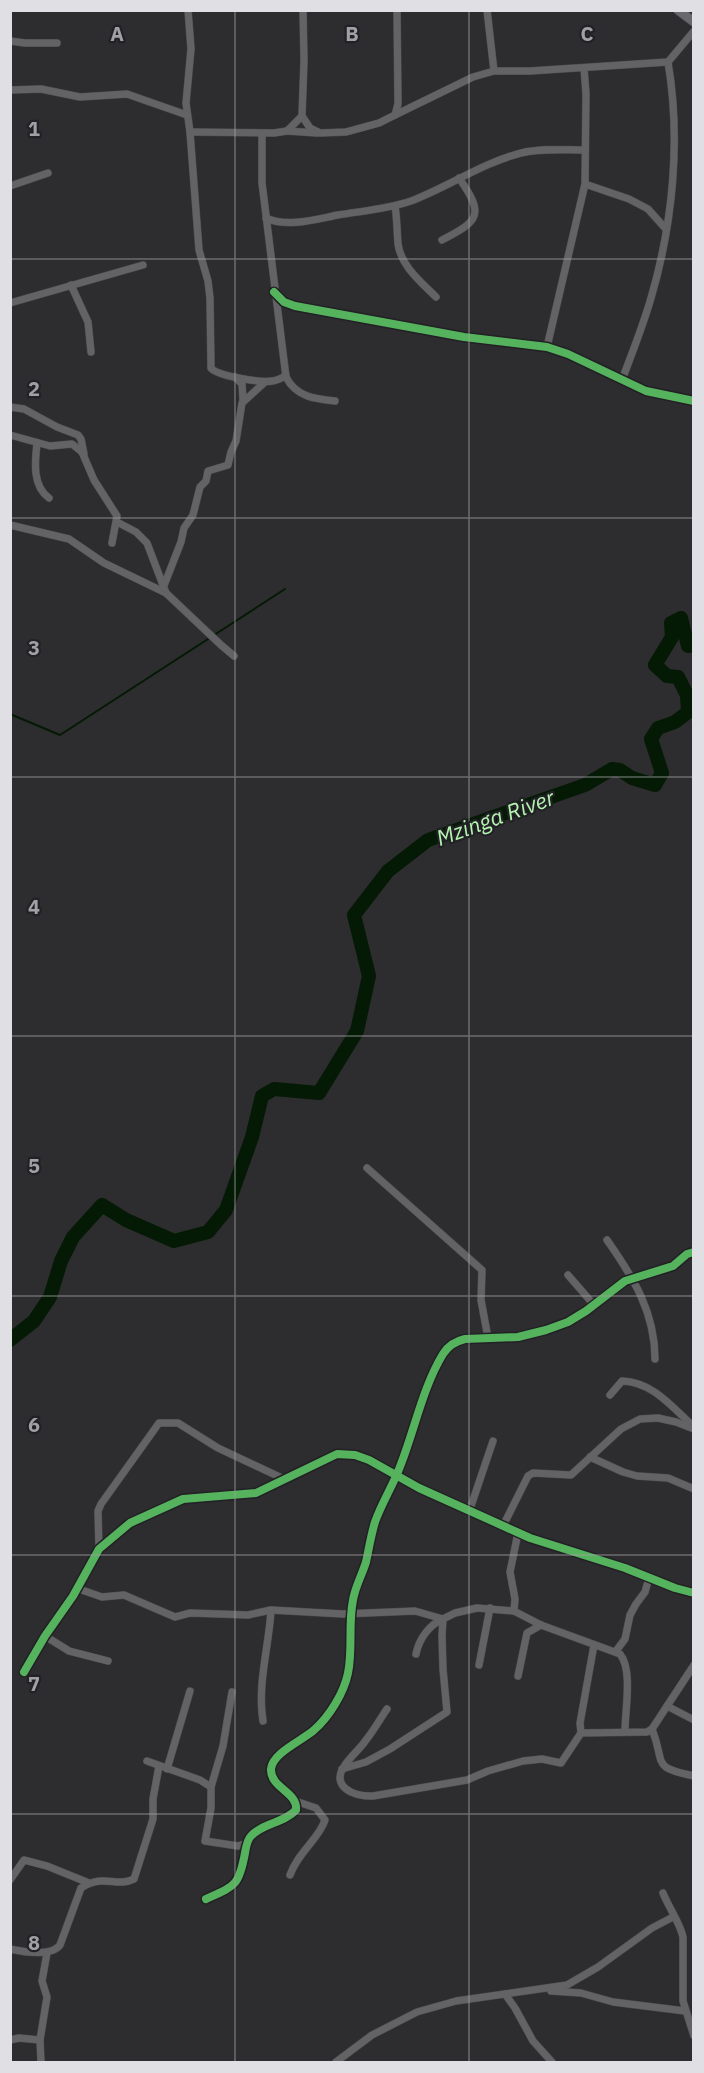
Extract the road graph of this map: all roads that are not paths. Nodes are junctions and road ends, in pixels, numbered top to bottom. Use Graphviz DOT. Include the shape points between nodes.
graph roads {
  1 [pos="188,10"];
  2 [pos="303,10"];
  3 [pos="397,10"];
  4 [pos="488,10"];
  5 [pos="678,10"];
  6 [pos="693,22"];
  7 [pos="693,31"];
  8 [pos="10,41"];
  9 [pos="57,43"];
  10 [pos="668,62"];
  11 [pos="584,69"];
  12 [pos="494,71"];
  13 [pos="10,90"];
  14 [pos="187,115"];
  15 [pos="395,115"];
  16 [pos="302,116"];
  17 [pos="287,130"];
  18 [pos="190,132"];
  19 [pos="320,133"];
  20 [pos="262,134"];
  21 [pos="585,150"];
  22 [pos="48,173"];
  23 [pos="459,178"];
  24 [pos="585,184"];
  25 [pos="10,186"];
  26 [pos="395,206"];
  27 [pos="266,218"];
  28 [pos="665,228"];
  29 [pos="442,240"];
  30 [pos="143,265"];
  31 [pos="71,285"];
  32 [pos="274,292"];
  33 [pos="436,297"];
  34 [pos="10,303"];
  35 [pos="547,347"];
  36 [pos="91,352"];
  37 [pos="235,376"];
  38 [pos="286,376"];
  39 [pos="622,380"];
  40 [pos="265,382"];
  41 [pos="243,400"];
  42 [pos="335,401"];
  43 [pos="693,401"];
  44 [pos="10,407"];
  45 [pos="10,435"];
  46 [pos="38,443"];
  47 [pos="85,459"];
  48 [pos="49,498"];
  49 [pos="117,522"];
  50 [pos="10,525"];
  51 [pos="111,543"];
  52 [pos="165,590"];
  53 [pos="234,656"];
  54 [pos="367,1168"];
  55 [pos="607,1240"];
  56 [pos="693,1252"];
  57 [pos="568,1275"];
  58 [pos="633,1277"];
  59 [pos="594,1305"];
  60 [pos="488,1338"];
  61 [pos="655,1359"];
  62 [pos="610,1395"];
  63 [pos="693,1428"];
  64 [pos="493,1441"];
  65 [pos="590,1457"];
  66 [pos="396,1476"];
  67 [pos="284,1479"];
  68 [pos="693,1489"];
  69 [pos="469,1512"];
  70 [pos="503,1526"];
  71 [pos="518,1533"];
  72 [pos="99,1549"];
  73 [pos="649,1578"];
  74 [pos="76,1588"];
  75 [pos="693,1593"];
  76 [pos="490,1608"];
  77 [pos="272,1610"];
  78 [pos="514,1611"];
  79 [pos="351,1613"];
  80 [pos="443,1619"];
  81 [pos="541,1625"];
  82 [pos="45,1636"];
  83 [pos="594,1645"];
  84 [pos="616,1651"];
  85 [pos="416,1654"];
  86 [pos="108,1661"];
  87 [pos="479,1665"];
  88 [pos="693,1665"];
  89 [pos="24,1672"];
  90 [pos="519,1676"];
  91 [pos="190,1691"];
  92 [pos="232,1692"];
  93 [pos="667,1706"];
  94 [pos="387,1709"];
  95 [pos="693,1720"];
  96 [pos="263,1721"];
  97 [pos="652,1729"];
  98 [pos="625,1731"];
  99 [pos="580,1733"];
  100 [pos="147,1761"];
  101 [pos="159,1766"];
  102 [pos="166,1769"];
  103 [pos="342,1769"];
  104 [pos="693,1776"];
  105 [pos="211,1786"];
  106 [pos="295,1801"];
  107 [pos="247,1843"];
  108 [pos="290,1875"];
  109 [pos="10,1880"];
  110 [pos="89,1883"];
  111 [pos="663,1893"];
  112 [pos="206,1899"];
  113 [pos="673,1917"];
  114 [pos="10,1949"];
  115 [pos="47,1953"];
  116 [pos="534,1990"];
  117 [pos="505,1995"];
  118 [pos="685,2011"];
  119 [pos="693,2036"];
  120 [pos="10,2040"];
  121 [pos="40,2040"];
  122 [pos="41,2062"];
  123 [pos="336,2062"];
  124 [pos="552,2062"];
  1 -- 14 [label="street" via="191,49"];
  2 -- 16 [label="street"];
  3 -- 15 [label="street"];
  4 -- 12 [label="street"];
  5 -- 6 [label="street"];
  7 -- 10 [label="street"];
  8 -- 9 [label="street"];
  10 -- 11 [label="street"];
  10 -- 28 [label="street" via="673,94 674,160"];
  11 -- 12 [label="street"];
  11 -- 21 [label="street"];
  12 -- 15 [label="street" via="473,77"];
  13 -- 14 [label="street" via="41,88 80,97 127,94"];
  14 -- 18 [label="street"];
  15 -- 19 [label="street" via="346,132"];
  16 -- 17 [label="street"];
  16 -- 19 [label="street" via="310,128"];
  17 -- 19 [label="street"];
  17 -- 20 [label="street"];
  18 -- 20 [label="street"];
  18 -- 37 [label="street" via="200,250 210,298 211,368 216,373"];
  20 -- 27 [label="street"];
  21 -- 23 [label="street" via="521,153"];
  21 -- 24 [label="street"];
  22 -- 25 [label="street"];
  23 -- 26 [label="street"];
  23 -- 29 [label="street" via="471,197 473,222"];
  24 -- 28 [label="street" via="630,199 648,209"];
  24 -- 35 [label="street"];
  26 -- 27 [label="street" via="320,219 287,222"];
  26 -- 33 [label="street" via="398,246 404,262"];
  27 -- 32 [label="street"];
  28 -- 39 [label="street" via="651,298"];
  30 -- 31 [label="street"];
  31 -- 34 [label="street"];
  31 -- 36 [label="street" via="88,322"];
  32 -- 35 [label="street" via="295,306 464,337"];
  32 -- 38 [label="street"];
  35 -- 39 [label="street"];
  37 -- 40 [label="street"];
  37 -- 41 [label="street" via="242,384"];
  38 -- 40 [label="street"];
  38 -- 42 [label="street" via="292,387 305,396"];
  39 -- 43 [label="street" via="646,391"];
  40 -- 41 [label="street"];
  41 -- 52 [label="street" via="228,465 208,471 193,515 184,528"];
  44 -- 47 [label="street" via="24,409 78,435"];
  45 -- 46 [label="street"];
  46 -- 47 [label="street" via="72,444"];
  46 -- 48 [label="street" via="38,479 41,491"];
  47 -- 49 [label="street"];
  49 -- 51 [label="street"];
  49 -- 52 [label="street" via="147,543"];
  50 -- 52 [label="street" via="69,539 104,562"];
  52 -- 53 [label="street"];
  54 -- 60 [label="street" via="482,1270 481,1300"];
  55 -- 58 [label="street"];
  56 -- 58 [label="street" via="673,1266"];
  57 -- 59 [label="street"];
  58 -- 59 [label="street"];
  58 -- 61 [label="street" via="646,1308"];
  59 -- 60 [label="street" via="574,1319 546,1330 518,1337"];
  60 -- 66 [label="street" via="457,1341 442,1356"];
  62 -- 63 [label="street" via="622,1381 647,1386"];
  63 -- 65 [label="street" via="658,1418 640,1419 621,1429"];
  64 -- 69 [label="street"];
  65 -- 68 [label="street" via="622,1472 668,1478"];
  65 -- 70 [label="street" via="571,1475 539,1472 528,1476"];
  66 -- 67 [label="street" via="369,1460 346,1454 330,1456"];
  66 -- 69 [label="street"];
  66 -- 79 [label="street" via="375,1520"];
  67 -- 72 [label="street" via="256,1493 183,1499 130,1523"];
  67 -- 72 [label="street" via="218,1448 178,1423 159,1423 101,1504"];
  69 -- 70 [label="street"];
  70 -- 71 [label="street"];
  71 -- 73 [label="street"];
  71 -- 78 [label="street" via="510,1572"];
  72 -- 74 [label="street"];
  73 -- 75 [label="street"];
  73 -- 84 [label="street" via="630,1615 625,1639"];
  74 -- 77 [label="street" via="102,1597 124,1595 175,1617 190,1613 248,1615"];
  74 -- 82 [label="street"];
  76 -- 78 [label="street"];
  76 -- 80 [label="street" via="464,1610"];
  76 -- 87 [label="street"];
  77 -- 79 [label="street"];
  77 -- 96 [label="street" via="261,1688"];
  78 -- 81 [label="street"];
  79 -- 80 [label="street" via="415,1611"];
  79 -- 106 [label="street" via="348,1672 333,1707 313,1731 282,1753 271,1770 274,1780"];
  80 -- 85 [label="street" via="422,1637"];
  80 -- 103 [label="street" via="447,1712 390,1749"];
  81 -- 83 [label="street"];
  81 -- 90 [label="street" via="524,1639"];
  82 -- 86 [label="street" via="69,1651"];
  82 -- 89 [label="street"];
  83 -- 84 [label="street"];
  83 -- 99 [label="street"];
  84 -- 98 [label="street" via="626,1661"];
  88 -- 93 [label="street"];
  91 -- 102 [label="street"];
  92 -- 105 [label="street"];
  93 -- 95 [label="street"];
  93 -- 97 [label="street"];
  94 -- 103 [label="street"];
  97 -- 98 [label="street"];
  97 -- 104 [label="street" via="666,1768"];
  98 -- 99 [label="street"];
  99 -- 103 [label="street" via="561,1763 524,1761 467,1780 373,1796 346,1791"];
  100 -- 101 [label="street"];
  101 -- 102 [label="street"];
  101 -- 110 [label="street" via="153,1820 134,1879"];
  102 -- 105 [label="street"];
  105 -- 107 [label="street" via="205,1841 238,1846"];
  106 -- 107 [label="street" via="294,1812 258,1830"];
  106 -- 108 [label="street" via="316,1808 325,1820 323,1828 294,1862"];
  107 -- 112 [label="street" via="238,1880"];
  109 -- 110 [label="street" via="24,1860"];
  110 -- 115 [label="street" via="78,1894 60,1945"];
  111 -- 113 [label="street"];
  113 -- 116 [label="street" via="577,1980"];
  113 -- 118 [label="street" via="683,1937"];
  114 -- 115 [label="street"];
  115 -- 121 [label="street" via="42,1981 47,1997"];
  116 -- 117 [label="street"];
  116 -- 118 [label="street" via="581,1993 613,2002"];
  117 -- 123 [label="street" via="456,2001 417,2012 372,2035"];
  117 -- 124 [label="street" via="533,2041"];
  118 -- 119 [label="street"];
  120 -- 121 [label="street"];
  121 -- 122 [label="street"];
}
